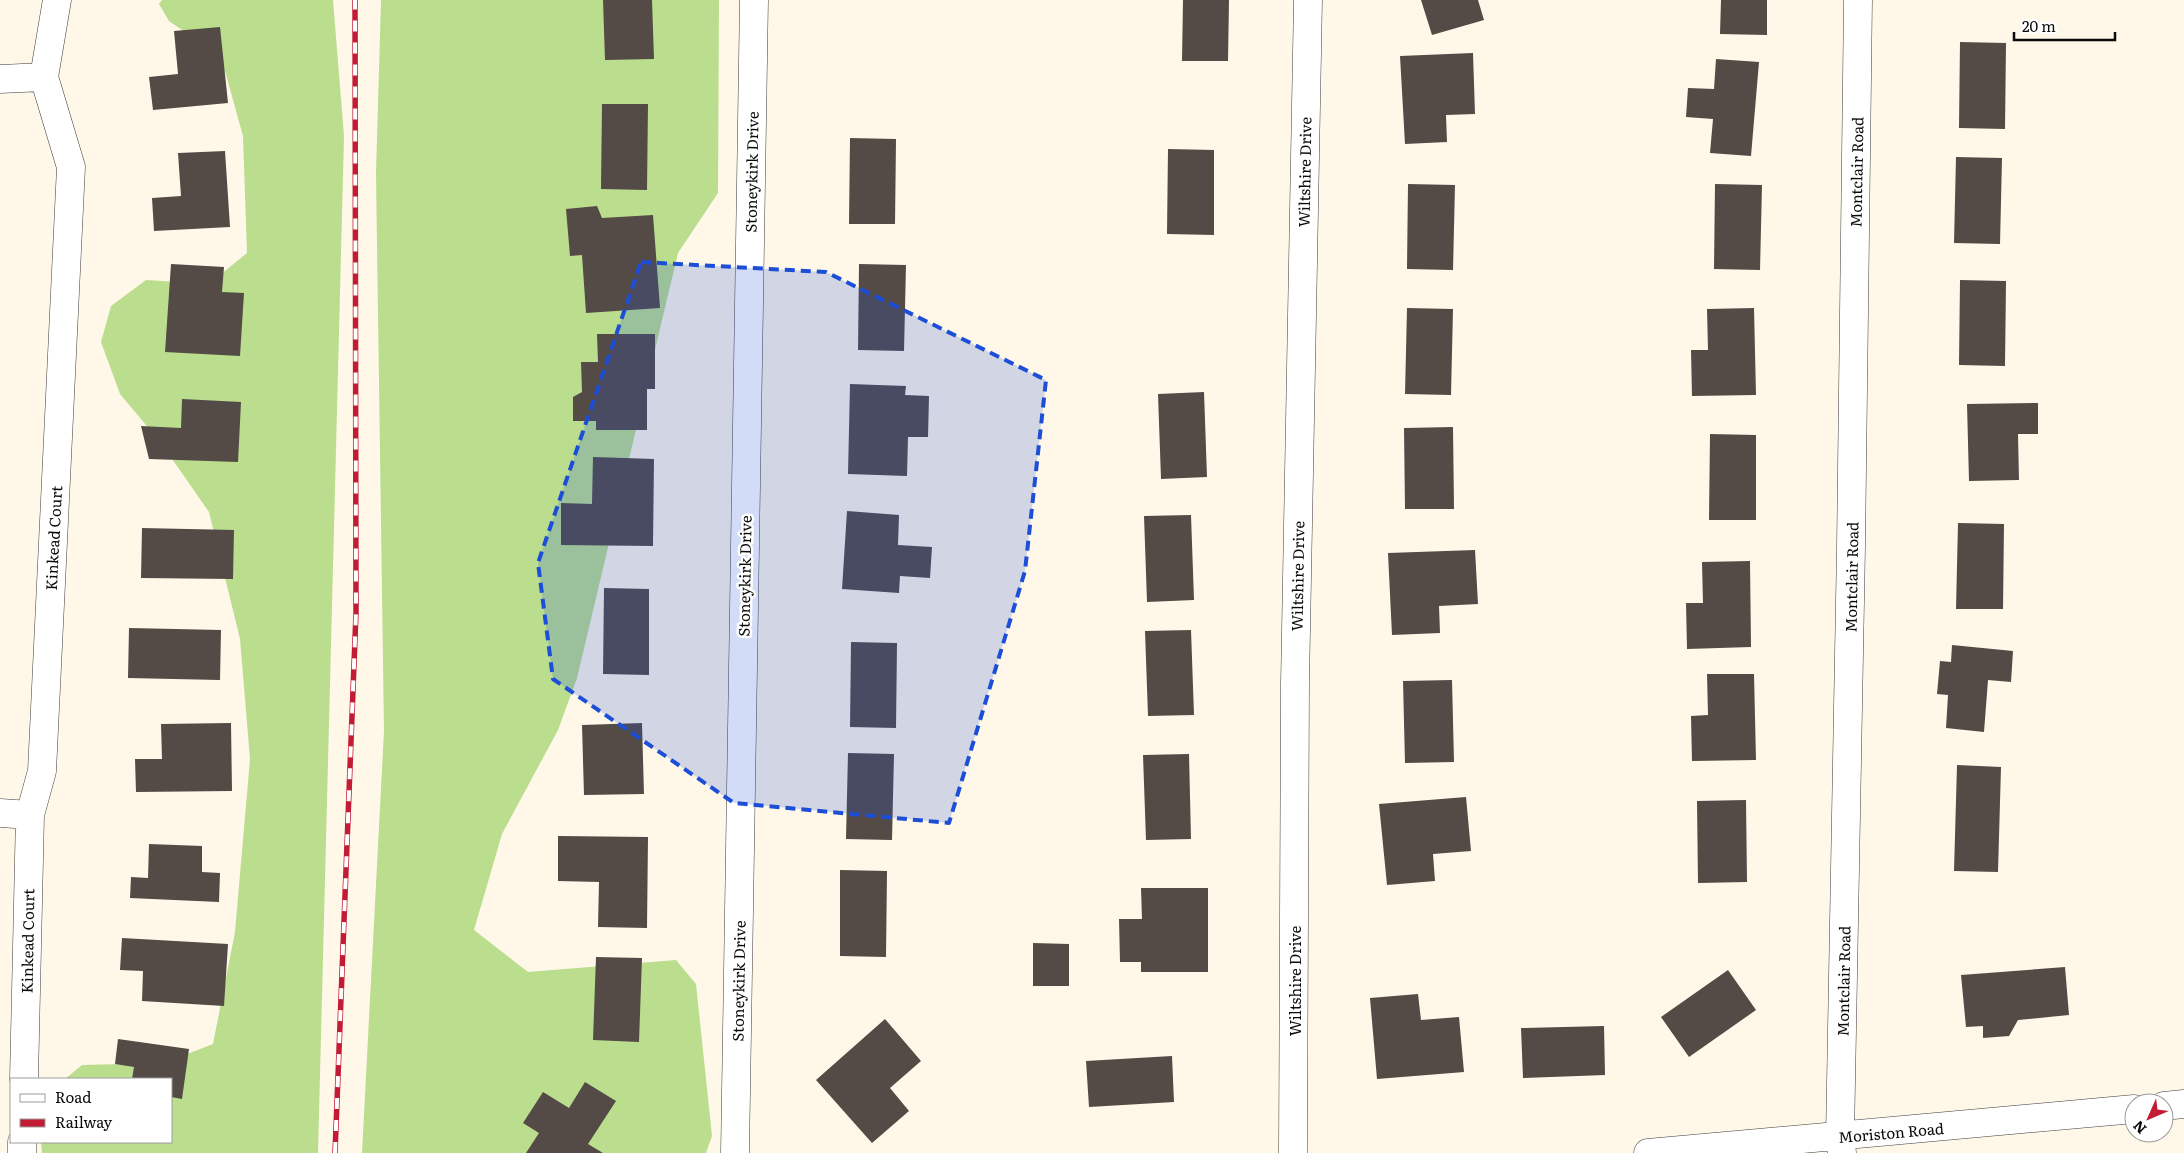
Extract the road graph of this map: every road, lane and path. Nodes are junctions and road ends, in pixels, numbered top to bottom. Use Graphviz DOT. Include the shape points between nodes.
graph roads {
  1 [pos="56,0"];
  2 [pos="754,0"];
  3 [pos="1308,0"];
  4 [pos="1858,0"];
  5 [pos="44,77"];
  6 [pos="0,79"];
  7 [pos="0,813"];
  8 [pos="30,815"];
  9 [pos="24,1078"];
  10 [pos="2124,1110"];
  11 [pos="1841,1145"];
  12 [pos="735,1153"];
  13 [pos="1293,1153"];
  14 [pos="1648,1153"];
  1 -- 5 [label="street, Kinkead Court"];
  2 -- 12 [label="street, Stoneykirk Drive"];
  3 -- 13 [label="street, Wiltshire Drive" via="1295,683"];
  4 -- 11 [label="street, Montclair Road"];
  5 -- 6 [label="street"];
  5 -- 8 [label="street, Kinkead Court" via="72,167 42,771"];
  7 -- 8 [label="street"];
  8 -- 9 [label="street, Kinkead Court"];
  10 -- 11 [label="street, Moriston Road"];
  11 -- 14 [label="street, Moriston Road"];
}
